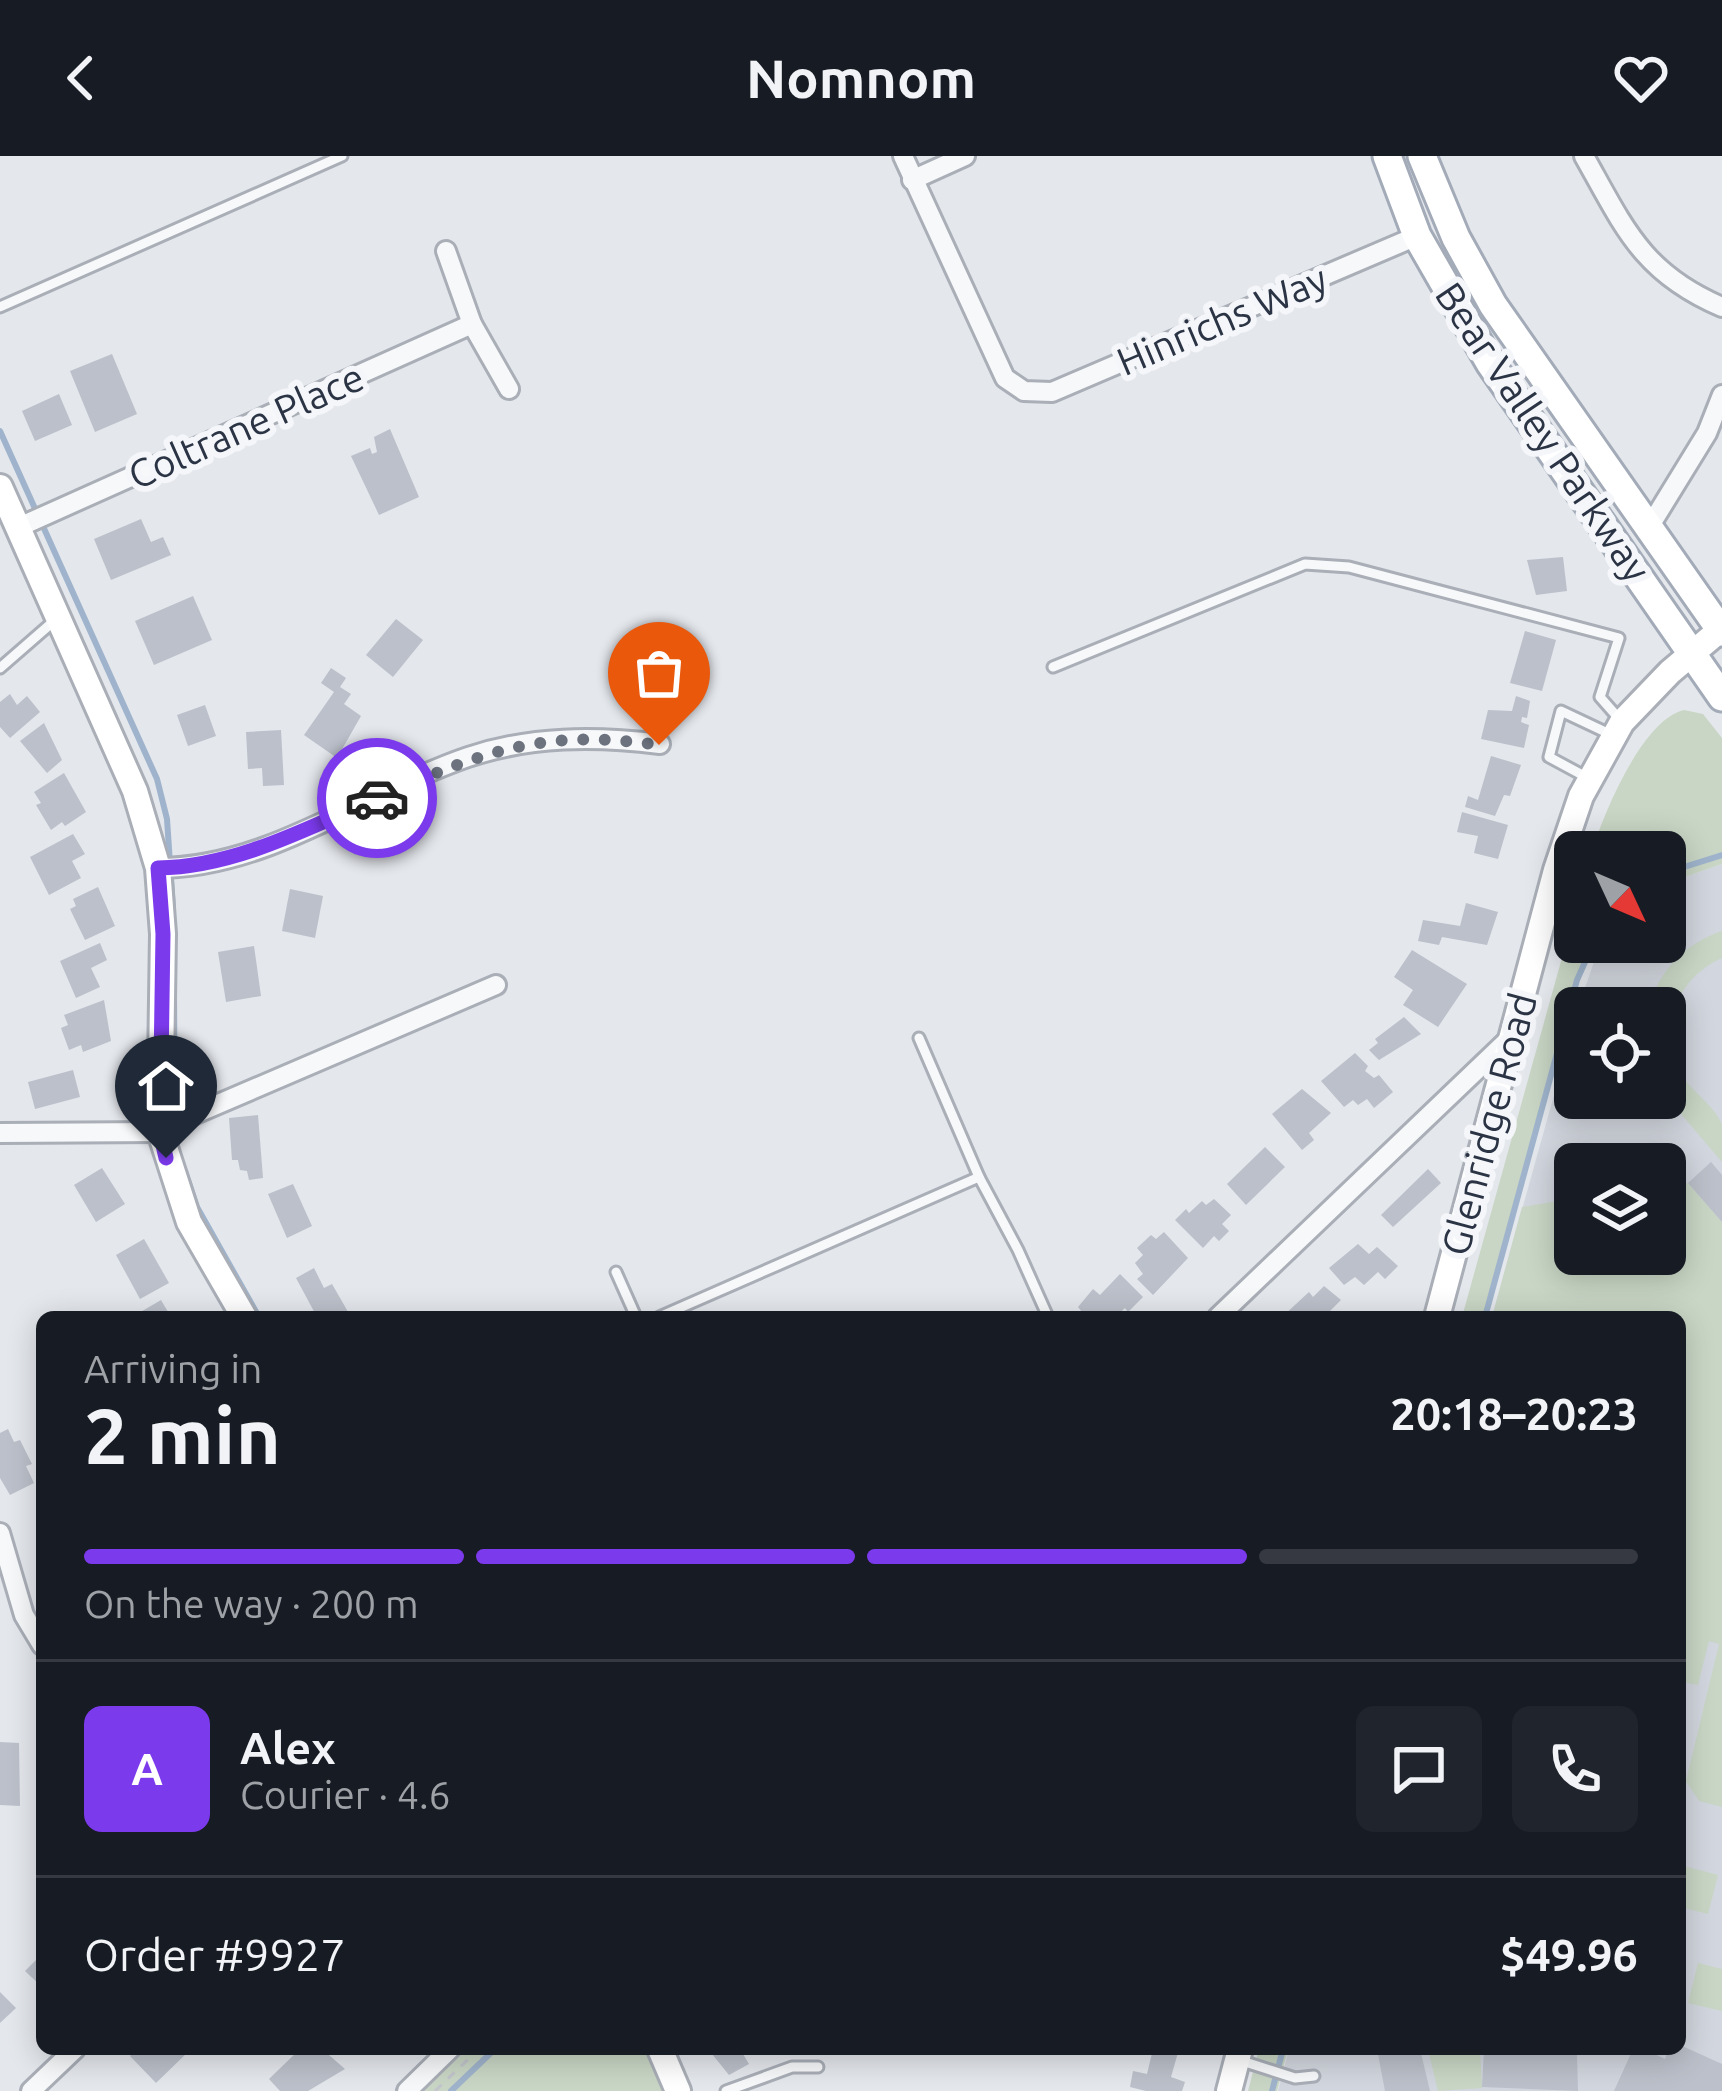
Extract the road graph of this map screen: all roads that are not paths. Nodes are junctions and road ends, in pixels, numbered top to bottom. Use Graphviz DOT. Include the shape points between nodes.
graph roads {
  1 [pos="342,156"];
  2 [pos="902,156"];
  3 [pos="965,156"];
  4 [pos="1387,156"];
  5 [pos="1422,156"];
  6 [pos="1584,156"];
  7 [pos="912,180"];
  8 [pos="1417,236"];
  9 [pos="446,251"];
  10 [pos="0,307"];
  11 [pos="1722,307"];
  12 [pos="472,324"];
  13 [pos="508,389"];
  14 [pos="1722,395"];
  15 [pos="0,487"];
  16 [pos="19,527"];
  17 [pos="1648,529"];
  18 [pos="58,617"];
  19 [pos="1721,631"];
  20 [pos="1690,653"];
  21 [pos="1053,667"];
  22 [pos="0,668"];
  23 [pos="1722,697"];
  24 [pos="1618,729"];
  25 [pos="659,745"];
  26 [pos="1590,779"];
  27 [pos="158,868"];
  28 [pos="496,985"];
  29 [pos="1513,1036"];
  30 [pos="919,1039"];
  31 [pos="160,1130"];
  32 [pos="0,1133"];
  33 [pos="979,1178"];
  34 [pos="616,1272"];
  35 [pos="241,1311"];
  36 [pos="633,1311"];
  37 [pos="673,1311"];
  38 [pos="1045,1311"];
  39 [pos="1224,1311"];
  40 [pos="1439,1311"];
  41 [pos="0,1534"];
  42 [pos="36,1635"];
  43 [pos="69,2055"];
  44 [pos="444,2055"];
  45 [pos="663,2055"];
  46 [pos="1239,2055"];
  47 [pos="1241,2055"];
  48 [pos="818,2067"];
  49 [pos="1314,2076"];
  50 [pos="32,2091"];
  51 [pos="407,2091"];
  52 [pos="678,2091"];
  53 [pos="726,2091"];
  54 [pos="1229,2091"];
  1 -- 10 [label="lane"];
  2 -- 7 [label="street"];
  3 -- 7 [label="street"];
  4 -- 8 [label="main road, Bear Valley Parkway"];
  5 -- 17 [label="main road, Bear Valley Parkway" via="1493,305"];
  6 -- 11 [label="street" via="1635,246 1673,283"];
  7 -- 8 [label="street, Hinrichs Way" via="1005,378 1024,391 1052,392"];
  8 -- 20 [label="main road, Bear Valley Parkway" via="1490,363"];
  9 -- 12 [label="street"];
  12 -- 13 [label="street"];
  12 -- 16 [label="street, Coltrane Place"];
  14 -- 17 [label="street"];
  15 -- 16 [label="street"];
  16 -- 18 [label="street"];
  17 -- 19 [label="main road, Bear Valley Parkway"];
  18 -- 22 [label="lane"];
  18 -- 27 [label="street" via="135,791"];
  19 -- 20 [label="street, Glenridge Road"];
  20 -- 23 [label="main road, Bear Valley Parkway"];
  20 -- 24 [label="street, Glenridge Road"];
  21 -- 24 [label="lane" via="1305,564 1349,567 1619,638 1600,697"];
  24 -- 26 [label="street, Glenridge Road"];
  24 -- 26 [label="lane" via="1561,711 1549,758"];
  25 -- 27 [label="street" via="605,737 469,757 266,847"];
  26 -- 29 [label="street, Glenridge Road" via="1556,870"];
  27 -- 31 [label="street"];
  28 -- 31 [label="street"];
  29 -- 39 [label="street"];
  29 -- 40 [label="street, Glenridge Road"];
  30 -- 33 [label="lane"];
  31 -- 32 [label="street"];
  31 -- 35 [label="street" via="189,1222"];
  33 -- 37 [label="lane"];
  33 -- 38 [label="lane"];
  34 -- 36 [label="lane"];
  41 -- 42 [label="street"];
  43 -- 50 [label="street"];
  44 -- 51 [label="street"];
  45 -- 52 [label="street"];
  46 -- 54 [label="street"];
  47 -- 49 [label="lane" via="1295,2078"];
  48 -- 53 [label="lane" via="792,2067"];
}
